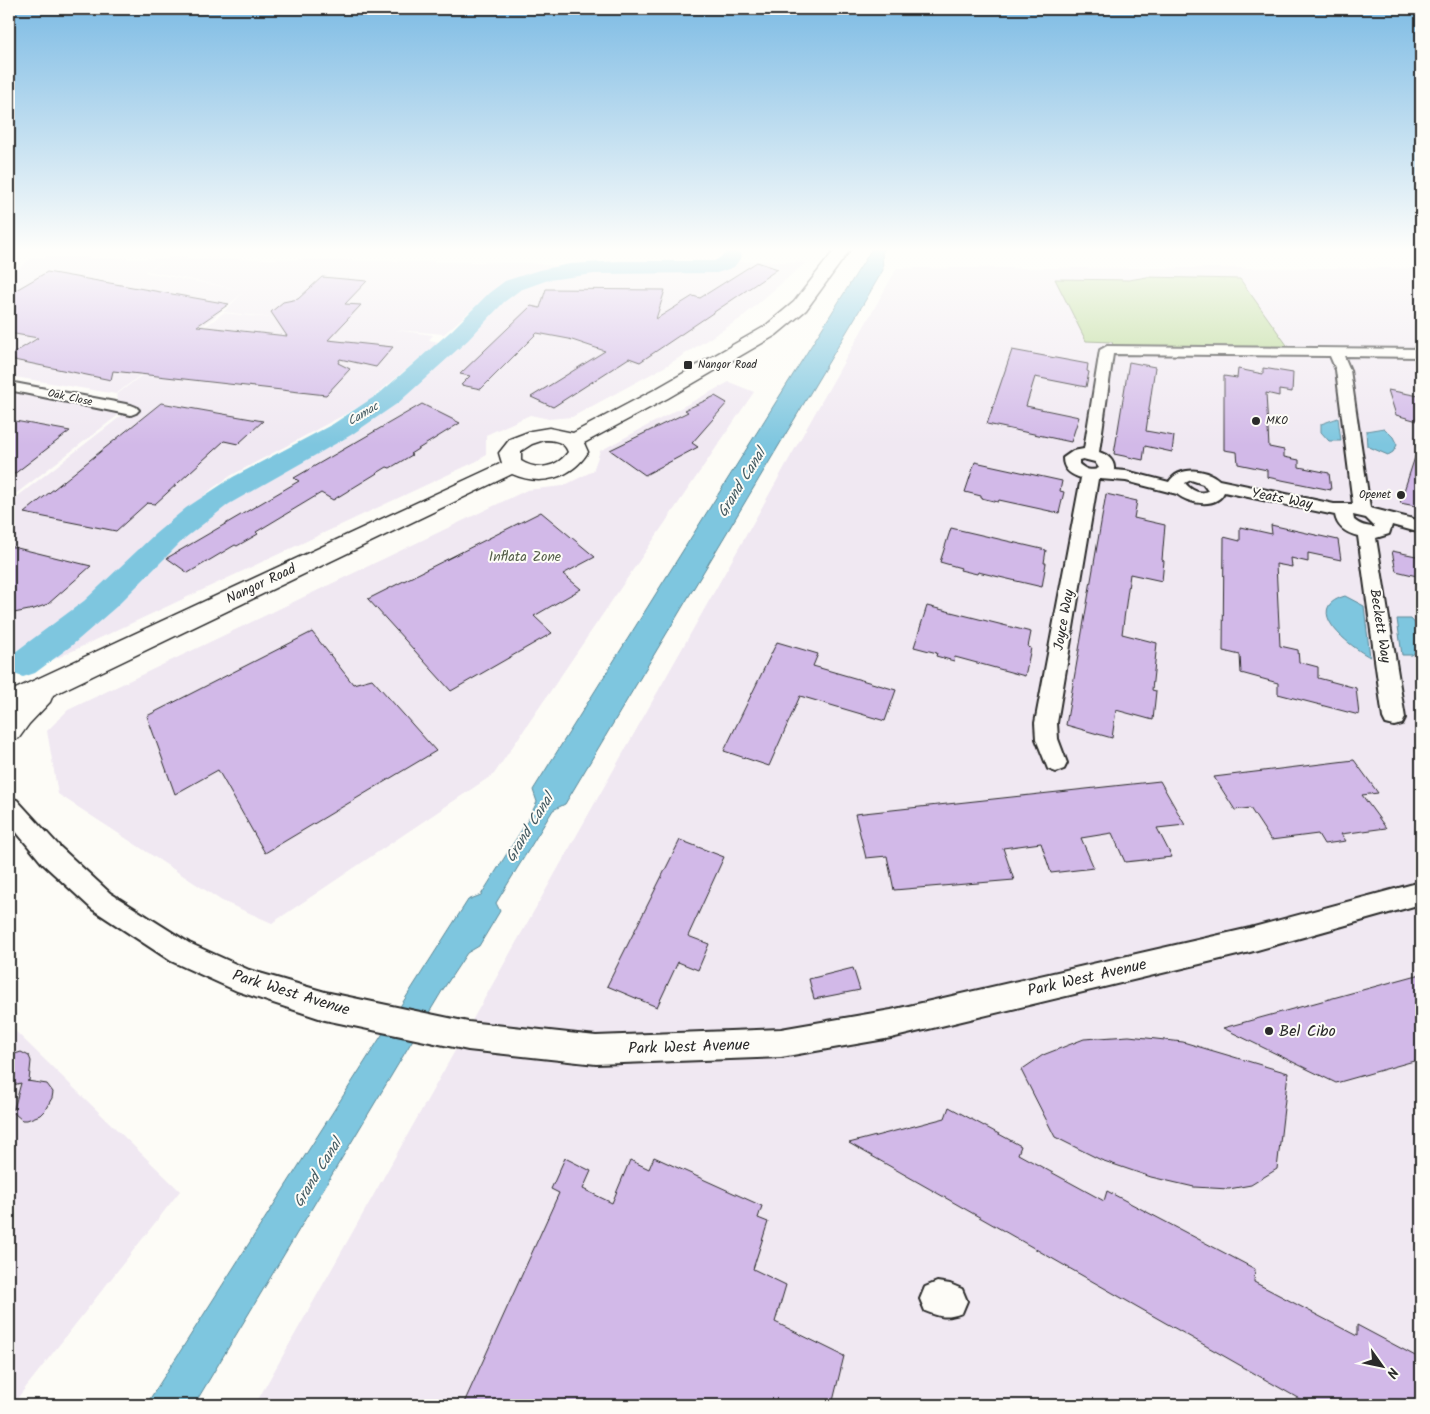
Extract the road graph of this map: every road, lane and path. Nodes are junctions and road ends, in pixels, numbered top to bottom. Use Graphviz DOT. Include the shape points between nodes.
graph roads {
  1 [pos="792,313"];
  2 [pos="1335,353"];
  3 [pos="1421,353"];
  4 [pos="9,386"];
  5 [pos="131,410"];
  6 [pos="572,441"];
  7 [pos="1091,454"];
  8 [pos="514,465"];
  9 [pos="1099,470"];
  10 [pos="1364,521"];
  11 [pos="1421,528"];
  12 [pos="1421,540"];
  13 [pos="52,684"];
  14 [pos="9,689"];
  15 [pos="9,704"];
  16 [pos="1394,718"];
  17 [pos="9,730"];
  18 [pos="1056,764"];
  19 [pos="9,807"];
  20 [pos="1421,894"];
  1 -- 6 [label="main road" via="770,331"];
  2 -- 3 [label="street"];
  2 -- 7 [label="street" via="1107,350"];
  2 -- 10 [label="street, Beckett Way" via="1344,370"];
  4 -- 5 [label="street, Oak Close"];
  6 -- 8 [label="main road" via="565,436 550,434 523,440 510,452"];
  6 -- 8 [label="main road" via="578,452 570,464 562,468 552,472 530,472"];
  7 -- 9 [label="street"];
  7 -- 9 [label="street" via="1074,456 1071,465 1078,471"];
  8 -- 13 [label="main road, Nangor Road" via="288,572 261,596 171,643 129,647"];
  9 -- 10 [label="street, Yeats Way" via="1180,484 1199,498 1214,489"];
  9 -- 18 [label="street, Joyce Way" via="1046,723 1047,739"];
  10 -- 11 [label="street, Yeats Way"];
  10 -- 12 [label="street, Yeats Way"];
  10 -- 16 [label="street, Beckett Way"];
  13 -- 14 [label="main road"];
  13 -- 15 [label="main road"];
  13 -- 17 [label="main road"];
  19 -- 20 [label="street, Park West Avenue" via="52,855 101,901 180,952 246,982 325,1006 468,1036 596,1050 781,1043 891,1024 1250,940"];
}
